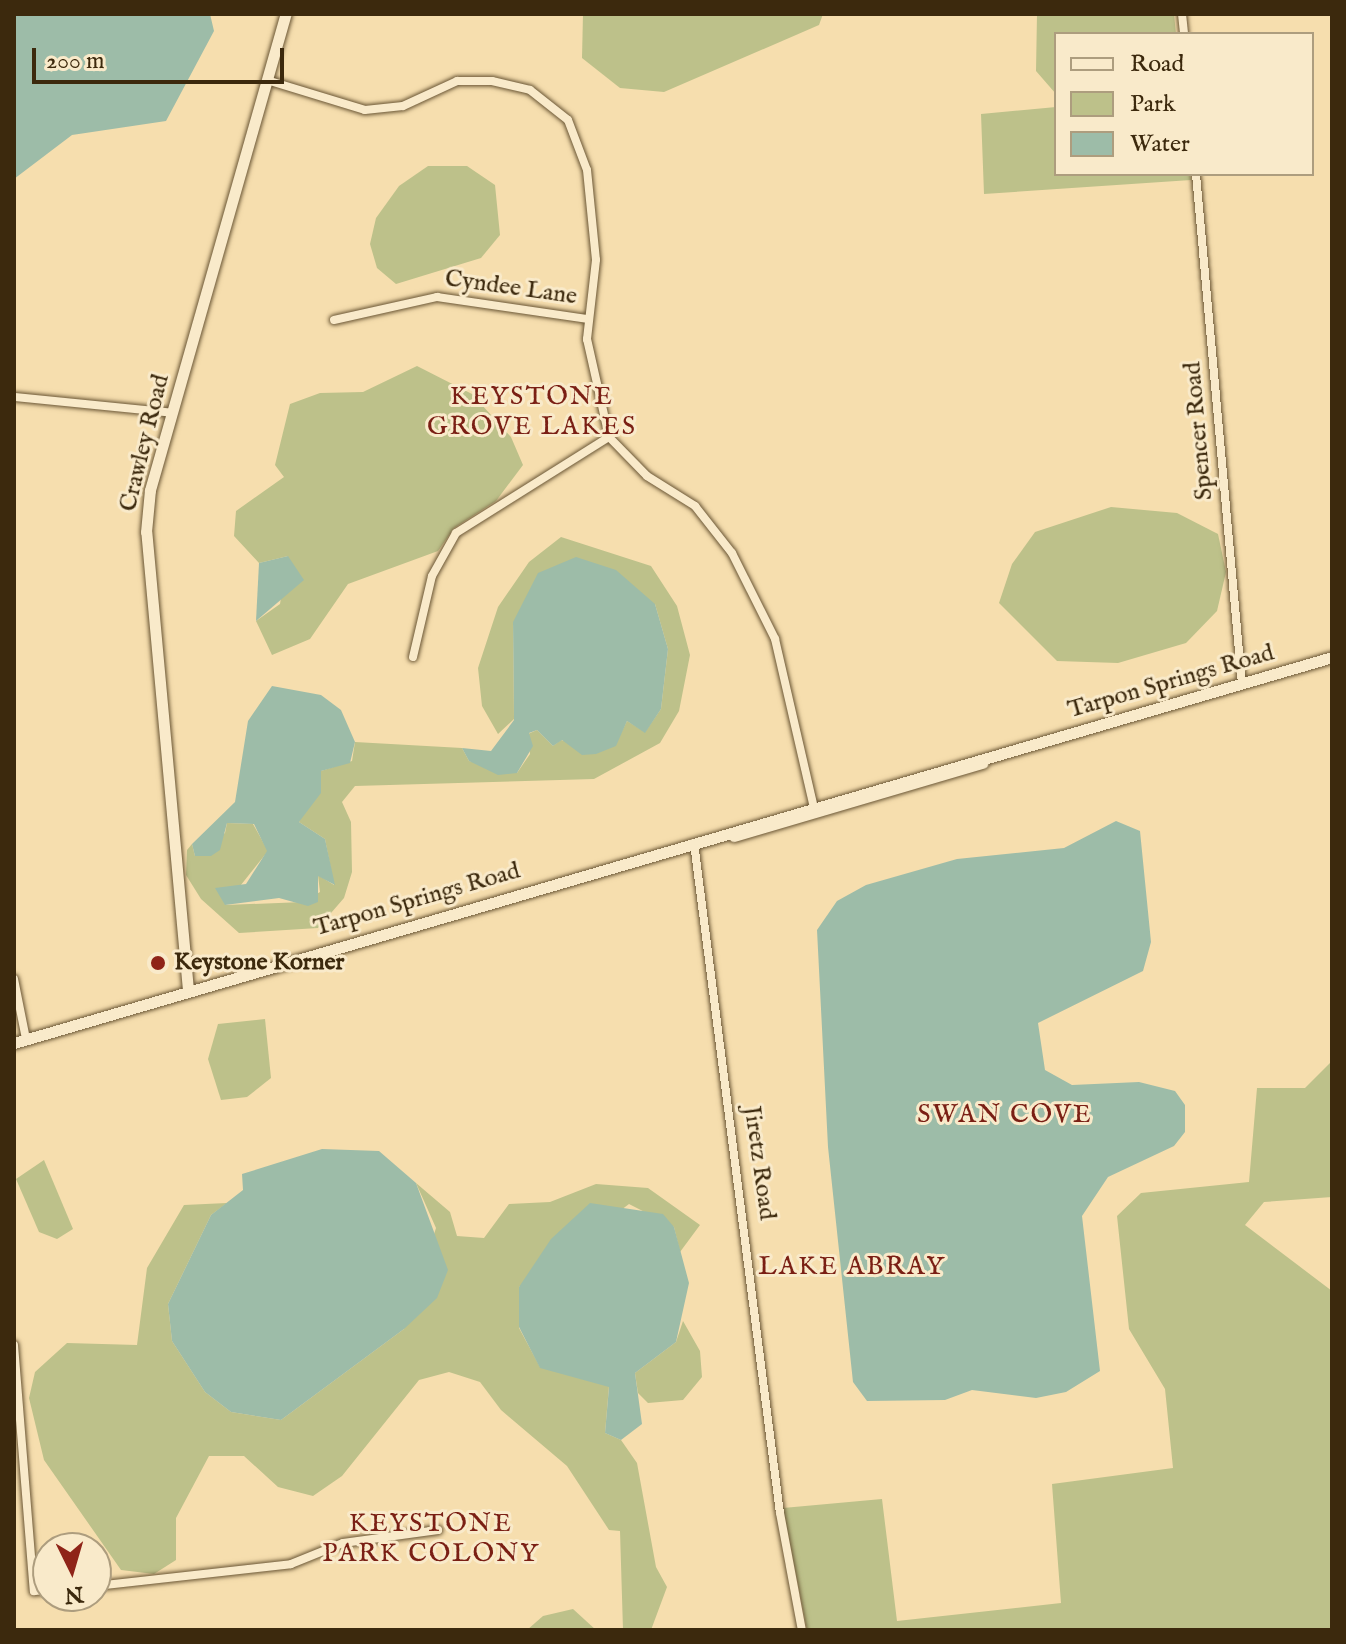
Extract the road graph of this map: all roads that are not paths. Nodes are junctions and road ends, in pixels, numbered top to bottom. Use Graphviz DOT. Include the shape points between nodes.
graph roads {
  1 [pos="286,14"];
  2 [pos="270,81"];
  3 [pos="1196,176"];
  4 [pos="588,319"];
  5 [pos="334,320"];
  6 [pos="14,397"];
  7 [pos="173,413"];
  8 [pos="609,437"];
  9 [pos="413,657"];
  10 [pos="1332,657"];
  11 [pos="1242,684"];
  12 [pos="814,808"];
  13 [pos="694,843"];
  14 [pos="14,979"];
  15 [pos="188,990"];
  16 [pos="20,1041"];
  17 [pos="14,1345"];
  18 [pos="438,1530"];
  19 [pos="32,1566"];
  20 [pos="112,1584"];
  21 [pos="802,1630"];
  1 -- 2 [label="main road, Crawley Road"];
  2 -- 4 [label="street" via="365,110 403,106 457,81 492,81 552,102 568,120 587,170 596,260"];
  2 -- 7 [label="main road, Crawley Road"];
  3 -- 11 [label="street, Spencer Road"];
  4 -- 5 [label="street, Cyndee Lane" via="437,297"];
  4 -- 8 [label="street" via="591,374"];
  6 -- 7 [label="street"];
  7 -- 15 [label="main road, Crawley Road" via="146,532"];
  8 -- 9 [label="street" via="456,533 432,576"];
  8 -- 12 [label="street" via="647,476 695,506 732,553 775,639"];
  10 -- 11 [label="main road, Tarpon Springs Road"];
  11 -- 12 [label="main road, Tarpon Springs Road"];
  12 -- 13 [label="main road, Tarpon Springs Road"];
  13 -- 15 [label="main road, Tarpon Springs Road"];
  13 -- 21 [label="street, Jiretz Road" via="779,1505"];
  14 -- 16 [label="street"];
  15 -- 16 [label="main road, Tarpon Springs Road"];
  17 -- 19 [label="street"];
  18 -- 20 [label="street" via="343,1543 291,1564"];
}
